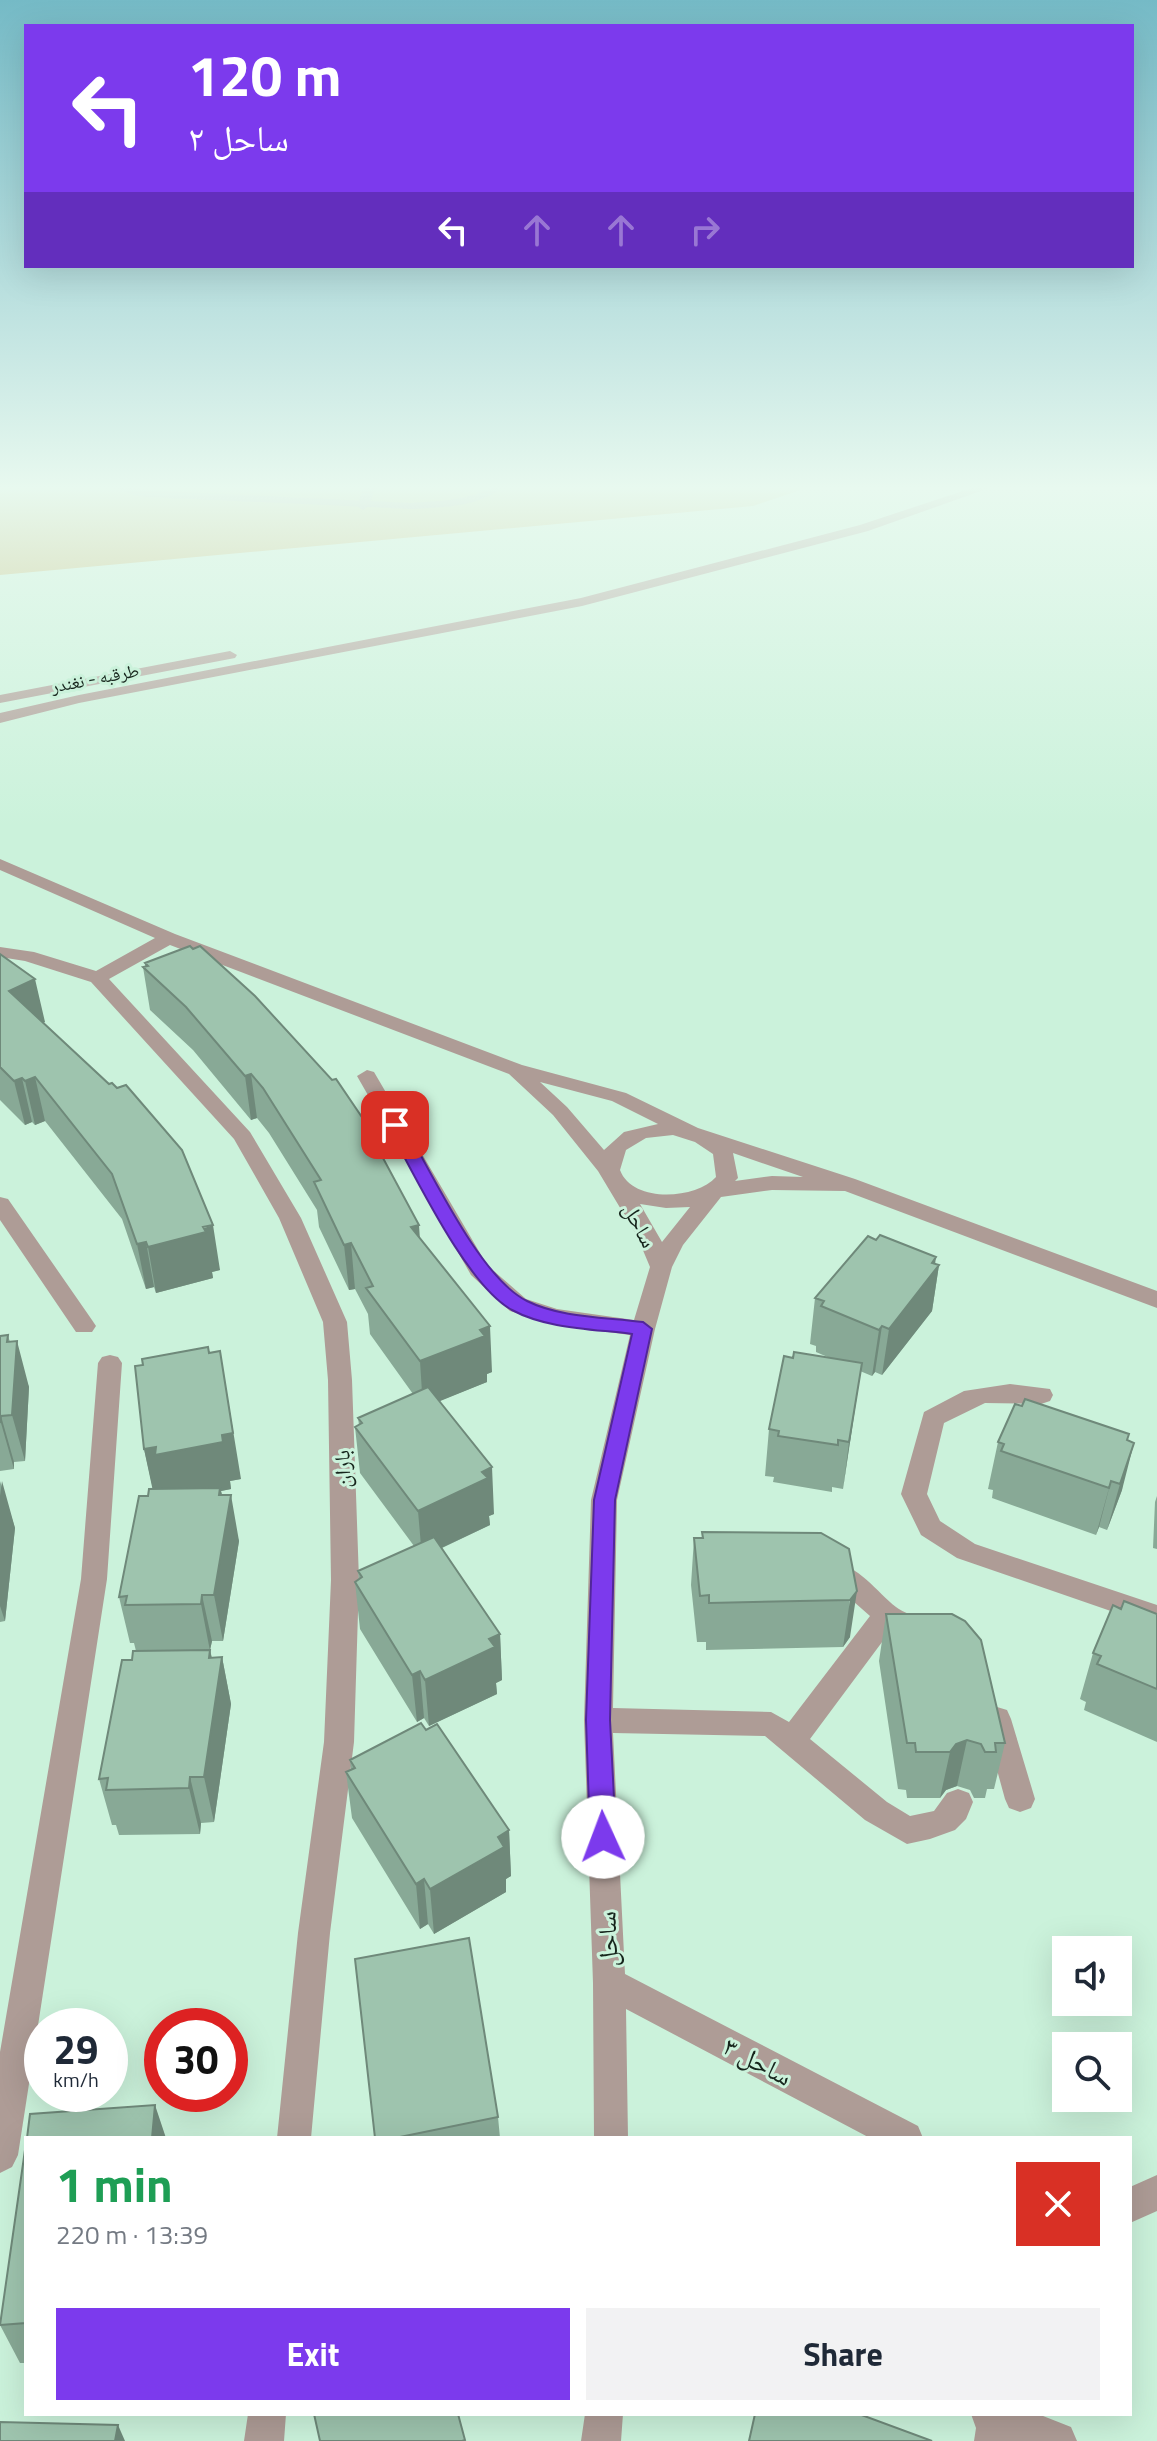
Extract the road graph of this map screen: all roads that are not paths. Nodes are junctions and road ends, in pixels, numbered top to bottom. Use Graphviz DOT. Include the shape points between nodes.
graph roads {
  1 [pos="520,600"];
  2 [pos="590,600"];
  3 [pos="0,699"];
  4 [pos="0,718"];
  5 [pos="0,864"];
  6 [pos="169,938"];
  7 [pos="0,952"];
  8 [pos="98,978"];
  9 [pos="515,1069"];
  10 [pos="367,1076"];
  11 [pos="691,1132"];
  12 [pos="613,1178"];
  13 [pos="847,1184"];
  14 [pos="714,1191"];
  15 [pos="0,1204"];
  16 [pos="661,1267"];
  17 [pos="1157,1300"];
  18 [pos="84,1326"];
  19 [pos="643,1329"];
  20 [pos="110,1363"];
  21 [pos="1041,1395"];
  22 [pos="802,1566"];
  23 [pos="887,1615"];
  24 [pos="1157,1616"];
  25 [pos="940,1643"];
  26 [pos="990,1695"];
  27 [pos="598,1720"];
  28 [pos="791,1742"];
  29 [pos="1020,1799"];
  30 [pos="958,1802"];
  31 [pos="609,1983"];
  32 [pos="294,2136"];
  33 [pos="611,2136"];
  34 [pos="902,2136"];
  35 [pos="1,2142"];
  36 [pos="1157,2193"];
  37 [pos="1132,2204"];
  38 [pos="267,2416"];
  39 [pos="604,2416"];
  40 [pos="994,2424"];
  41 [pos="264,2441"];
  42 [pos="601,2441"];
  43 [pos="1057,2441"];
  1 -- 3 [label="street"];
  2 -- 4 [label="street, طرقبه - نغندر"];
  5 -- 6 [label="street"];
  6 -- 8 [label="street"];
  6 -- 9 [label="street"];
  7 -- 8 [label="street"];
  8 -- 32 [label="street, باران" via="243,1136 290,1218 335,1322 345,1580 339,1742"];
  9 -- 11 [label="street" via="619,1097"];
  9 -- 12 [label="street, ساحل" via="560,1111"];
  10 -- 19 [label="street" via="479,1270 518,1305 556,1317"];
  11 -- 12 [label="street" via="655,1130 624,1140 609,1161"];
  11 -- 13 [label="street"];
  11 -- 14 [label="street" via="726,1158 723,1181"];
  12 -- 14 [label="street" via="644,1199 663,1203"];
  12 -- 16 [label="street, ساحل"];
  13 -- 14 [label="street" via="772,1183"];
  13 -- 17 [label="street"];
  14 -- 16 [label="street, ساحل" via="673,1242"];
  15 -- 18 [label="street"];
  16 -- 19 [label="street, ساحل"];
  19 -- 27 [label="street, ساحل" via="604,1500"];
  20 -- 35 [label="street" via="94,1579"];
  21 -- 24 [label="street" via="998,1391 963,1399 933,1418 914,1494 930,1528 966,1551"];
  22 -- 23 [label="street" via="847,1579"];
  23 -- 25 [label="street"];
  23 -- 28 [label="street"];
  26 -- 29 [label="street"];
  27 -- 28 [label="street" via="771,1724"];
  27 -- 31 [label="street, ساحل"];
  28 -- 30 [label="street" via="907,1830 938,1825"];
  31 -- 33 [label="street, ساحل"];
  31 -- 34 [label="street, ساحل ۳"];
  36 -- 37 [label="street"];
  38 -- 41 [label="street"];
  39 -- 42 [label="street"];
  40 -- 43 [label="street"];
}
